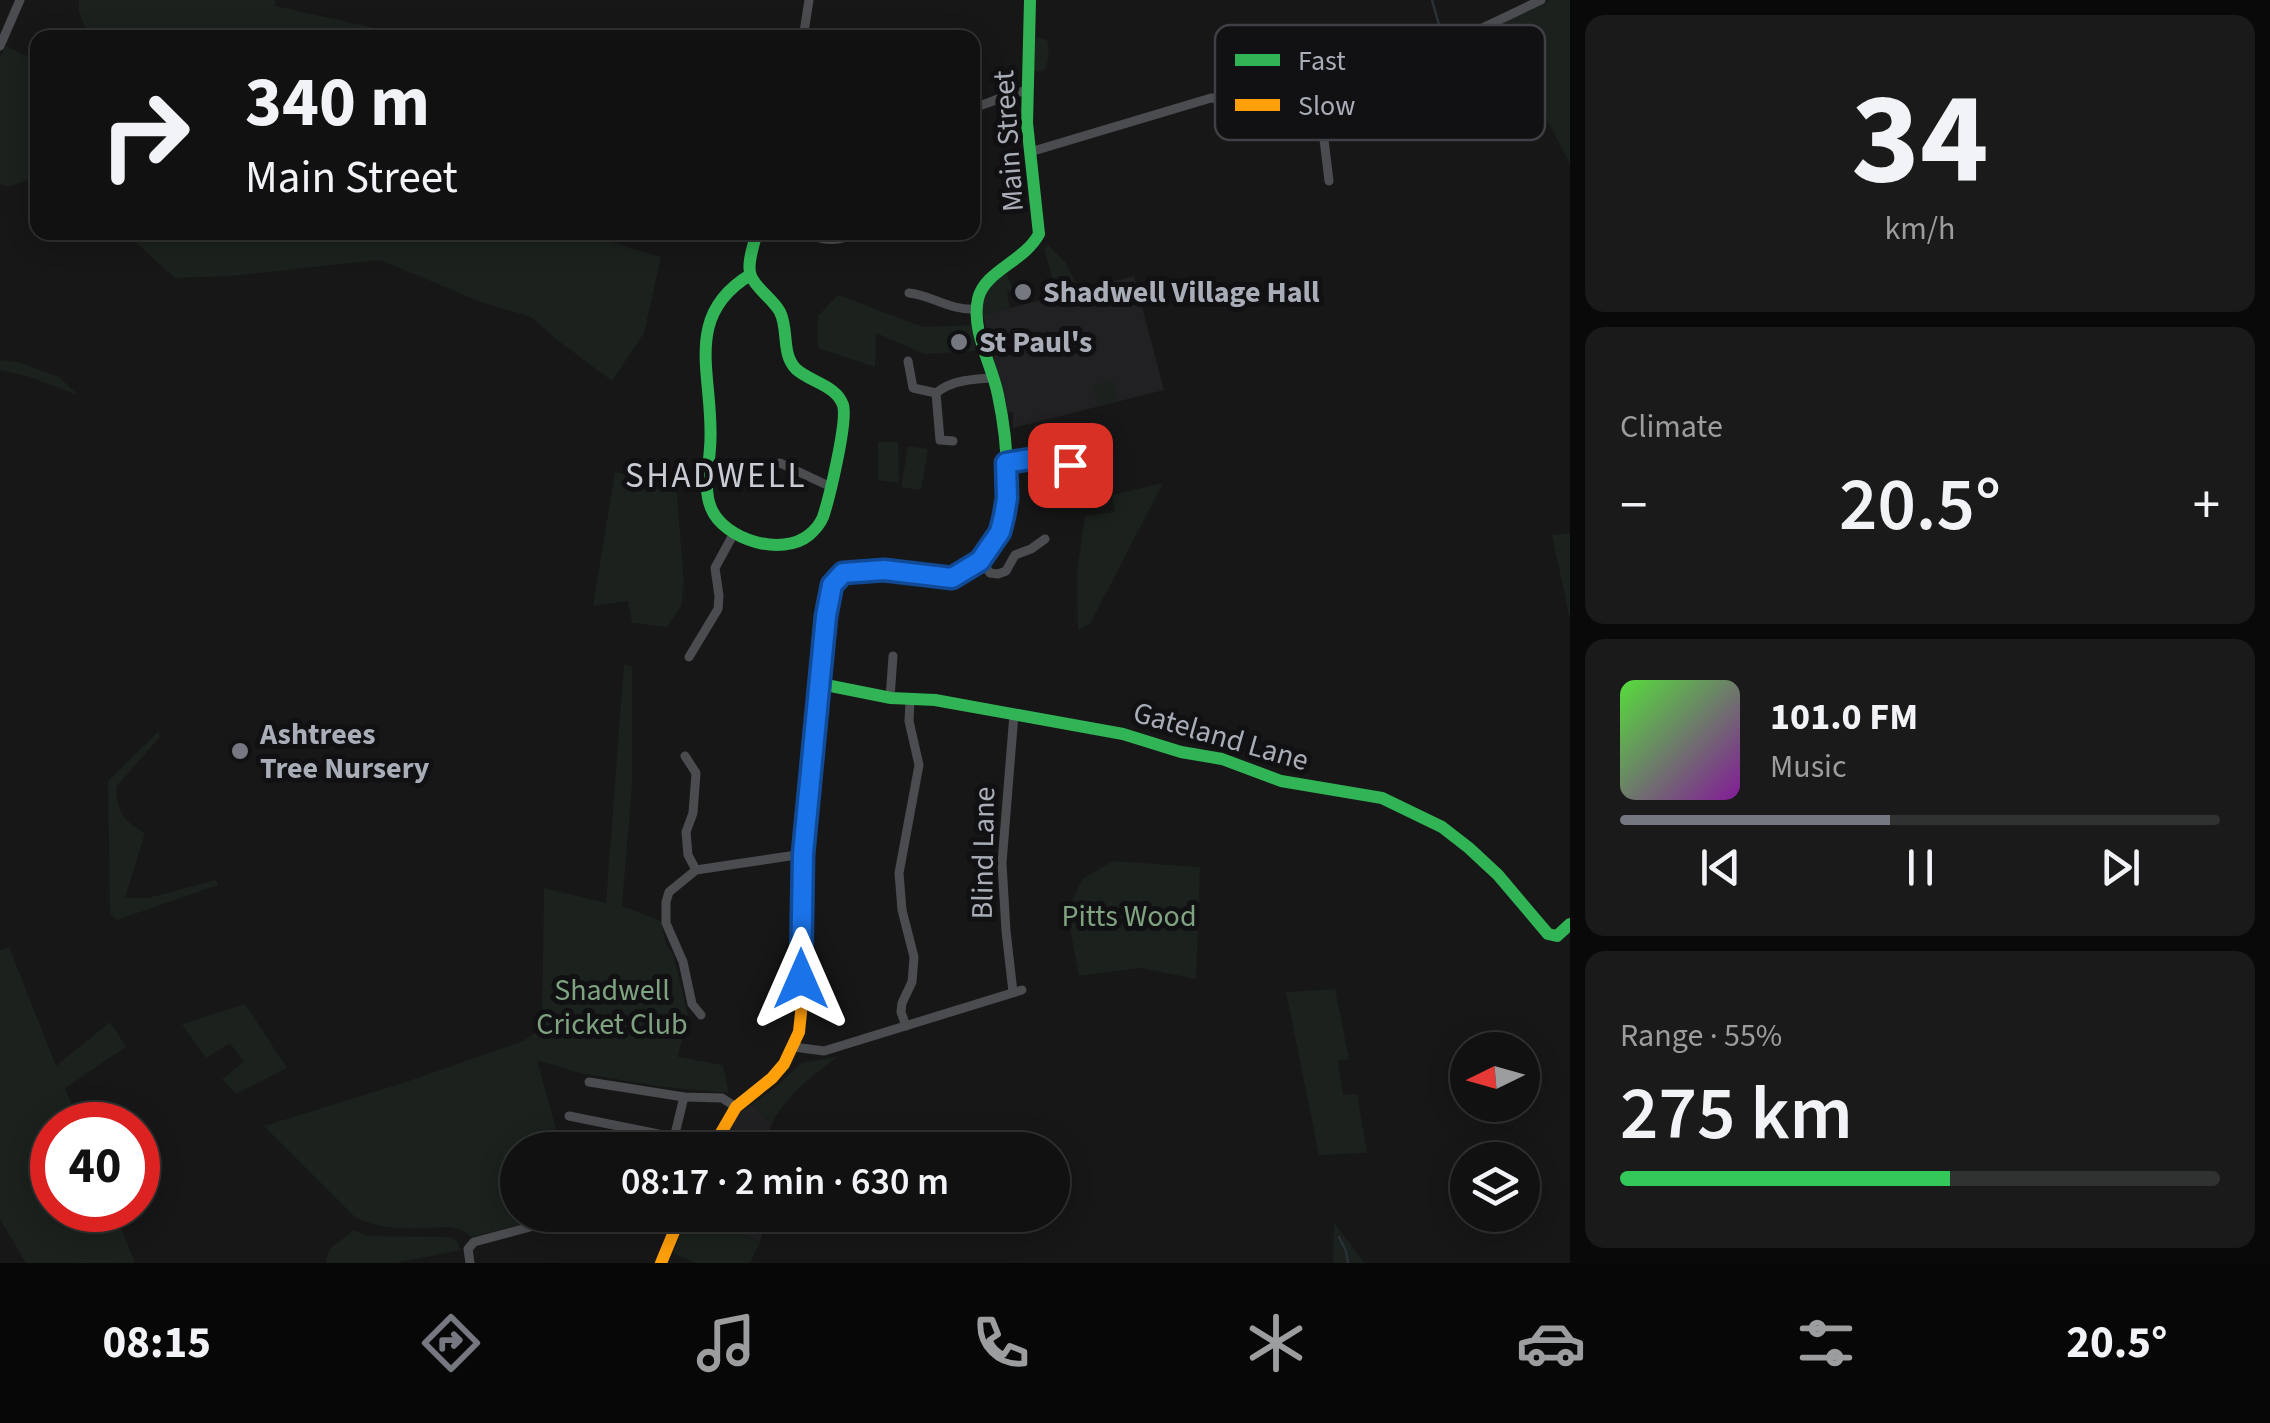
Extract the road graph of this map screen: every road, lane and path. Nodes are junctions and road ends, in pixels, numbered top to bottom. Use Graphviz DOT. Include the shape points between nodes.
graph roads {
  1 [pos="20,0"];
  2 [pos="809,0"];
  3 [pos="1030,0"];
  4 [pos="1541,0"];
  5 [pos="1489,25"];
  6 [pos="804,30"];
  7 [pos="0,46"];
  8 [pos="1026,91"];
  9 [pos="1215,98"];
  10 [pos="980,106"];
  11 [pos="1324,140"];
  12 [pos="1030,152"];
  13 [pos="1330,182"];
  14 [pos="755,240"];
  15 [pos="750,275"];
  16 [pos="909,294"];
  17 [pos="977,309"];
  18 [pos="908,360"];
  19 [pos="993,378"];
  20 [pos="936,392"];
  21 [pos="953,441"];
  22 [pos="1068,451"];
  23 [pos="1006,463"];
  24 [pos="780,464"];
  25 [pos="1070,465"];
  26 [pos="1072,479"];
  27 [pos="830,487"];
  28 [pos="734,534"];
  29 [pos="1046,536"];
  30 [pos="980,561"];
  31 [pos="893,656"];
  32 [pos="689,657"];
  33 [pos="821,684"];
  34 [pos="890,698"];
  35 [pos="910,701"];
  36 [pos="1014,714"];
  37 [pos="685,756"];
  38 [pos="803,854"];
  39 [pos="696,870"];
  40 [pos="1570,924"];
  41 [pos="701,1015"];
  42 [pos="906,1026"];
  43 [pos="794,1047"];
  44 [pos="589,1082"];
  45 [pos="684,1097"];
  46 [pos="736,1106"];
  47 [pos="569,1116"];
  48 [pos="645,1132"];
  49 [pos="675,1132"];
  50 [pos="721,1132"];
  51 [pos="511,1232"];
  52 [pos="675,1232"];
  53 [pos="470,1263"];
  54 [pos="661,1263"];
  1 -- 7 [label="street"];
  2 -- 6 [label="street"];
  3 -- 8 [label="street, Main Street"];
  4 -- 5 [label="street"];
  8 -- 10 [label="street"];
  8 -- 12 [label="street, Main Street"];
  9 -- 12 [label="street"];
  11 -- 13 [label="street"];
  12 -- 17 [label="street, Main Street" via="1037,240 984,284"];
  14 -- 15 [label="street"];
  15 -- 27 [label="street" via="781,314 794,368 843,404"];
  15 -- 28 [label="street" via="714,306 705,336 707,495"];
  16 -- 17 [label="street"];
  17 -- 19 [label="street"];
  18 -- 20 [label="street" via="912,388"];
  19 -- 20 [label="street"];
  19 -- 23 [label="street"];
  20 -- 21 [label="street" via="940,440"];
  22 -- 25 [label="street"];
  23 -- 25 [label="street" via="1036,458"];
  23 -- 30 [label="street" via="1000,532"];
  24 -- 27 [label="street"];
  25 -- 26 [label="street"];
  27 -- 28 [label="street" via="822,520 807,538 783,546"];
  28 -- 32 [label="street" via="715,568 718,609"];
  29 -- 30 [label="street" via="1014,555 1006,571 990,573"];
  30 -- 33 [label="street" via="952,578 884,570 838,576 829,595"];
  31 -- 34 [label="street"];
  33 -- 34 [label="street, Gateland Lane"];
  33 -- 38 [label="street"];
  34 -- 35 [label="street, Gateland Lane"];
  35 -- 36 [label="street, Gateland Lane"];
  35 -- 42 [label="street" via="919,764 898,873 914,957 900,1012"];
  36 -- 40 [label="street, Gateland Lane" via="1222,759 1291,784 1382,798 1469,848 1548,934"];
  36 -- 42 [label="street, Blind Lane" via="1002,863 1017,991"];
  37 -- 39 [label="street" via="696,773 686,832"];
  38 -- 39 [label="street"];
  38 -- 43 [label="street" via="801,1013"];
  39 -- 41 [label="street" via="669,892 666,924"];
  42 -- 43 [label="street" via="824,1051"];
  43 -- 46 [label="street" via="772,1078"];
  44 -- 45 [label="street"];
  45 -- 46 [label="street" via="722,1098"];
  45 -- 49 [label="street"];
  46 -- 50 [label="street"];
  47 -- 48 [label="street"];
  51 -- 53 [label="street" via="474,1242"];
  52 -- 54 [label="street"];
}
